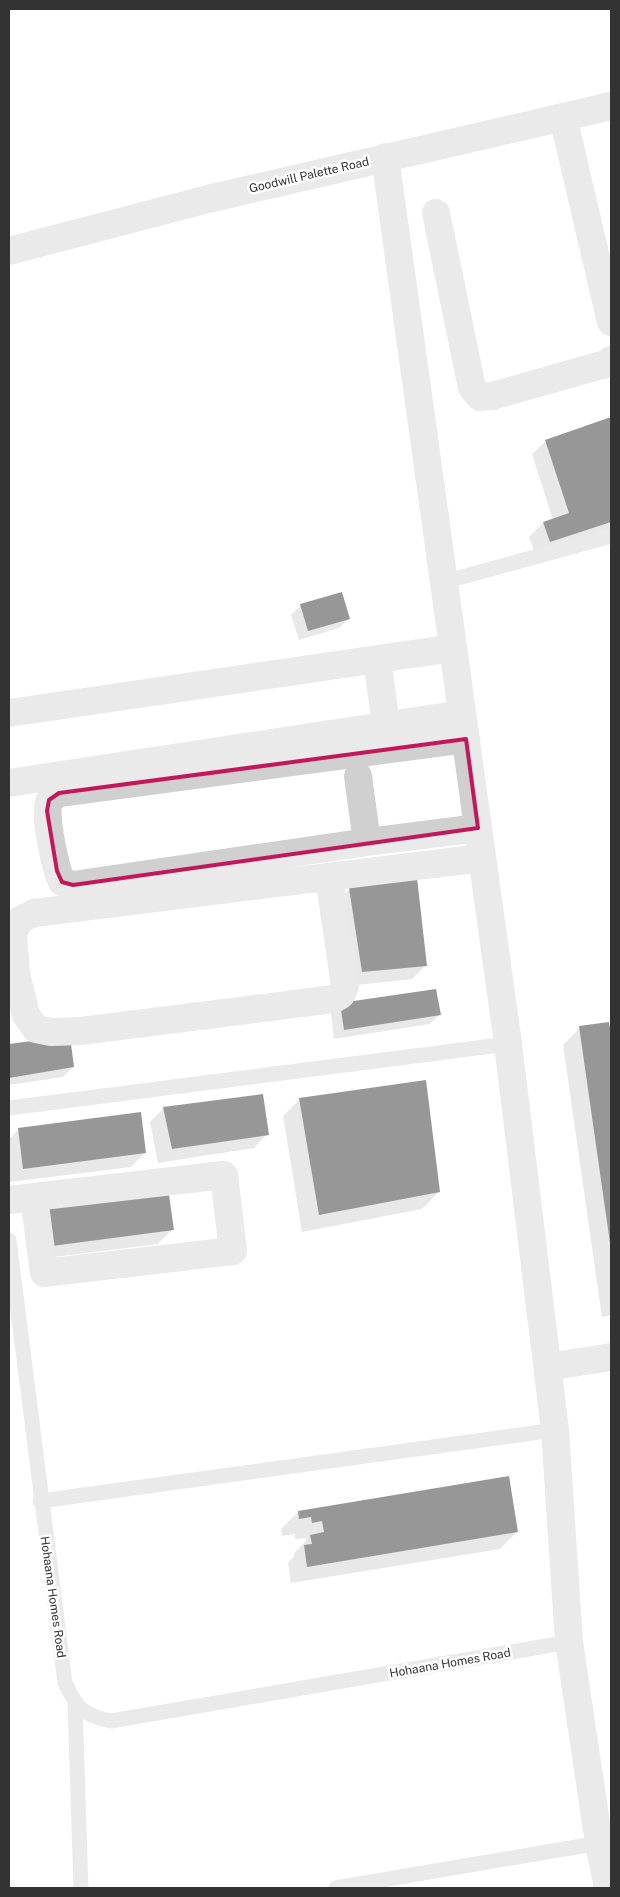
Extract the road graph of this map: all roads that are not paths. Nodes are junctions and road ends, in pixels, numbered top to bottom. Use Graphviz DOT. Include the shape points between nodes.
graph roads {
  1 [pos="611,106"];
  2 [pos="563,117"];
  3 [pos="385,157"];
  4 [pos="436,214"];
  5 [pos="9,250"];
  6 [pos="611,322"];
  7 [pos="611,360"];
  8 [pos="611,536"];
  9 [pos="444,582"];
  10 [pos="453,648"];
  11 [pos="377,659"];
  12 [pos="9,713"];
  13 [pos="386,725"];
  14 [pos="464,726"];
  15 [pos="358,776"];
  16 [pos="9,783"];
  17 [pos="478,828"];
  18 [pos="367,842"];
  19 [pos="482,858"];
  20 [pos="329,876"];
  21 [pos="508,1044"];
  22 [pos="9,1108"];
  23 [pos="22,1198"];
  24 [pos="9,1240"];
  25 [pos="611,1357"];
  26 [pos="548,1367"];
  27 [pos="555,1430"];
  28 [pos="40,1501"];
  29 [pos="569,1642"];
  30 [pos="74,1704"];
  31 [pos="599,1843"];
  32 [pos="80,1888"];
  33 [pos="336,1888"];
  34 [pos="608,1888"];
  1 -- 2 [label="street, Goodwill Palette Road"];
  2 -- 3 [label="street, Goodwill Palette Road"];
  2 -- 6 [label="street"];
  3 -- 5 [label="street, Goodwill Palette Road"];
  3 -- 9 [label="street"];
  4 -- 7 [label="street" via="472,388 480,397"];
  8 -- 9 [label="lane"];
  9 -- 10 [label="street"];
  10 -- 11 [label="street"];
  10 -- 14 [label="street"];
  11 -- 12 [label="street"];
  11 -- 13 [label="street"];
  13 -- 14 [label="street"];
  13 -- 16 [label="street"];
  14 -- 17 [label="street"];
  14 -- 18 [label="street" via="59,793 49,800 47,810 57,871 62,882 73,885"];
  15 -- 18 [label="street"];
  17 -- 18 [label="street"];
  17 -- 19 [label="street"];
  19 -- 20 [label="street"];
  19 -- 21 [label="street"];
  20 -- 20 [label="street" via="34,913 20,920 13,933 16,973 26,1016 36,1029 81,1031 334,999 341,995 345,986"];
  21 -- 22 [label="lane"];
  21 -- 26 [label="street"];
  23 -- 23 [label="street" via="224,1175 233,1251 44,1273"];
  24 -- 28 [label="lane, Hohaana Homes Road"];
  25 -- 26 [label="street"];
  26 -- 27 [label="street"];
  27 -- 28 [label="lane"];
  27 -- 29 [label="street"];
  28 -- 30 [label="lane, Hohaana Homes Road" via="64,1683"];
  29 -- 30 [label="lane, Hohaana Homes Road" via="111,1721 94,1718"];
  29 -- 31 [label="street"];
  30 -- 32 [label="lane"];
  31 -- 33 [label="lane"];
  31 -- 34 [label="street"];
}
